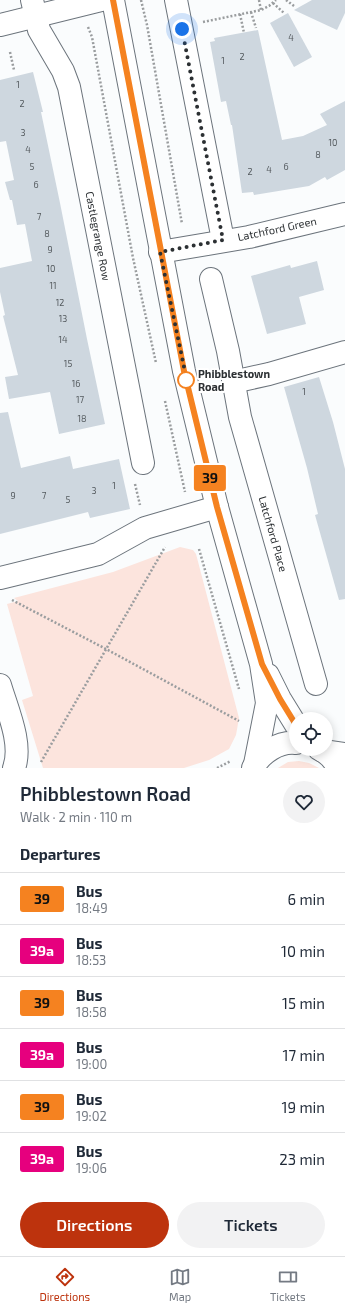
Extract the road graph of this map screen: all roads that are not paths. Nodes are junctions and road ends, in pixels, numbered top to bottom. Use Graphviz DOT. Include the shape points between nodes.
graph roads {
  1 [pos="101,0"];
  2 [pos="113,0"];
  3 [pos="176,0"];
  4 [pos="34,8"];
  5 [pos="0,25"];
  6 [pos="345,214"];
  7 [pos="223,240"];
  8 [pos="160,252"];
  9 [pos="211,279"];
  10 [pos="345,352"];
  11 [pos="233,382"];
  12 [pos="143,462"];
  13 [pos="217,507"];
  14 [pos="0,578"];
  15 [pos="262,664"];
  16 [pos="316,684"];
  17 [pos="0,685"];
  18 [pos="289,714"];
  19 [pos="289,744"];
  20 [pos="333,752"];
  21 [pos="345,754"];
  22 [pos="328,756"];
  23 [pos="254,766"];
  24 [pos="14,768"];
  25 [pos="338,768"];
  1 -- 4 [label="street"];
  2 -- 8 [label="street"];
  3 -- 7 [label="street"];
  4 -- 5 [label="street"];
  4 -- 12 [label="street, Castlegrange Row" via="39,30 63,71 69,87"];
  6 -- 7 [label="street, Latchford Green" via="249,237"];
  7 -- 8 [label="street, Latchford Green"];
  8 -- 13 [label="street" via="184,371"];
  9 -- 11 [label="street, Latchford Place"];
  10 -- 11 [label="street"];
  11 -- 16 [label="street, Latchford Place" via="240,417"];
  13 -- 14 [label="street" via="145,528 98,554"];
  13 -- 15 [label="street"];
  15 -- 18 [label="street"];
  15 -- 23 [label="street" via="267,703"];
  17 -- 24 [label="street" via="17,745"];
  19 -- 23 [label="street" via="278,746 265,753"];
  20 -- 21 [label="street"];
  22 -- 25 [label="street"];
}
